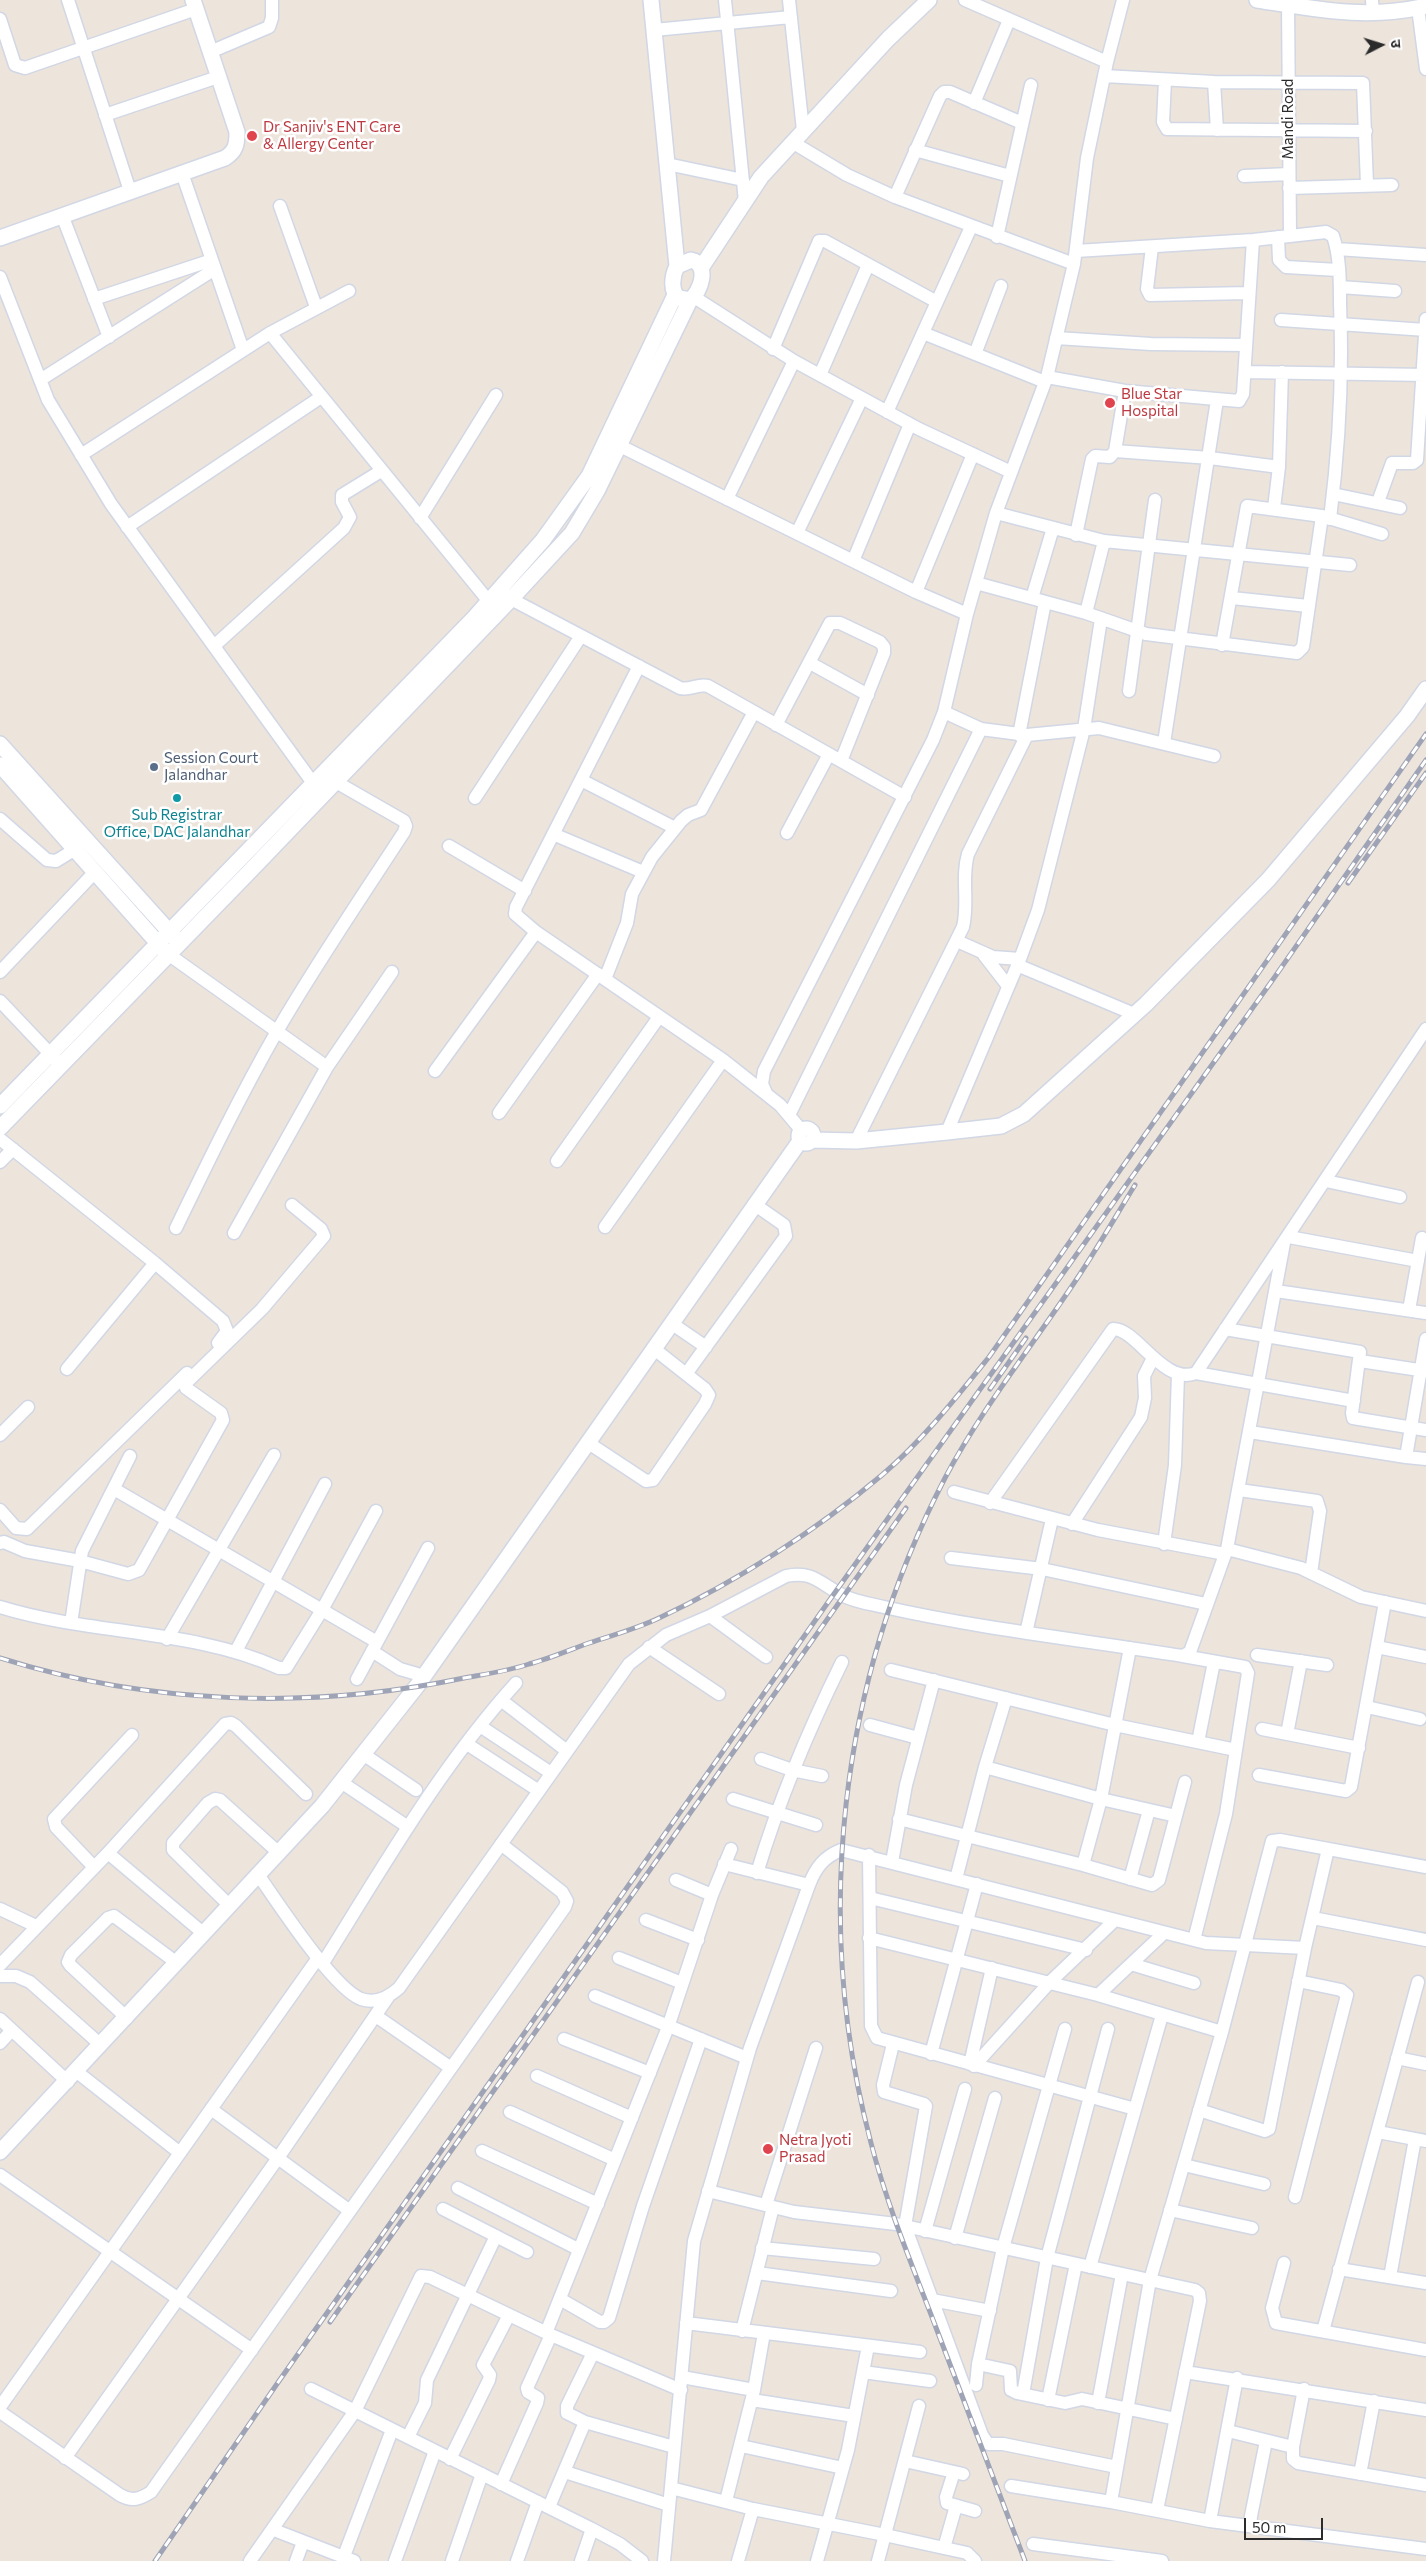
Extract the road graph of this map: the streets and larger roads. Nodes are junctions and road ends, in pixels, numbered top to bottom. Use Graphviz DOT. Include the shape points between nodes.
graph roads {
  1 [pos="68,0"];
  2 [pos="272,0"];
  3 [pos="651,0"];
  4 [pos="725,0"];
  5 [pos="789,0"];
  6 [pos="929,0"];
  7 [pos="965,0"];
  8 [pos="1123,0"];
  9 [pos="1257,0"];
  10 [pos="1279,2"];
  11 [pos="194,4"];
  12 [pos="1372,7"];
  13 [pos="1422,7"];
  14 [pos="791,17"];
  15 [pos="0,20"];
  16 [pos="1009,20"];
  17 [pos="727,23"];
  18 [pos="654,30"];
  19 [pos="84,49"];
  20 [pos="210,52"];
  21 [pos="1425,54"];
  22 [pos="1107,62"];
  23 [pos="1426,69"];
  24 [pos="1104,76"];
  25 [pos="218,77"];
  26 [pos="1165,80"];
  27 [pos="1288,81"];
  28 [pos="1214,82"];
  29 [pos="1031,85"];
  30 [pos="974,103"];
  31 [pos="105,115"];
  32 [pos="1022,123"];
  33 [pos="803,130"];
  34 [pos="1217,130"];
  35 [pos="1288,130"];
  36 [pos="1366,131"];
  37 [pos="792,142"];
  38 [pos="915,150"];
  39 [pos="667,164"];
  40 [pos="182,173"];
  41 [pos="1289,174"];
  42 [pos="1010,176"];
  43 [pos="1244,176"];
  44 [pos="743,180"];
  45 [pos="1367,185"];
  46 [pos="1392,185"];
  47 [pos="1289,188"];
  48 [pos="130,191"];
  49 [pos="895,197"];
  50 [pos="745,202"];
  51 [pos="280,206"];
  52 [pos="62,215"];
  53 [pos="971,227"];
  54 [pos="1284,236"];
  55 [pos="997,237"];
  56 [pos="0,238"];
  57 [pos="1252,240"];
  58 [pos="1152,247"];
  59 [pos="1337,249"];
  60 [pos="1076,251"];
  61 [pos="1426,255"];
  62 [pos="1074,264"];
  63 [pos="214,265"];
  64 [pos="868,265"];
  65 [pos="678,266"];
  66 [pos="701,268"];
  67 [pos="1338,270"];
  68 [pos="0,277"];
  69 [pos="1001,286"];
  70 [pos="1340,287"];
  71 [pos="349,291"];
  72 [pos="1395,291"];
  73 [pos="1249,293"];
  74 [pos="686,298"];
  75 [pos="94,299"];
  76 [pos="937,302"];
  77 [pos="316,307"];
  78 [pos="1426,319"];
  79 [pos="1281,320"];
  80 [pos="1341,324"];
  81 [pos="1426,330"];
  82 [pos="270,333"];
  83 [pos="923,333"];
  84 [pos="109,337"];
  85 [pos="1056,338"];
  86 [pos="1246,345"];
  87 [pos="773,349"];
  88 [pos="243,350"];
  89 [pos="975,354"];
  90 [pos="794,361"];
  91 [pos="1245,372"];
  92 [pos="1282,372"];
  93 [pos="820,375"];
  94 [pos="1341,375"];
  95 [pos="1424,375"];
  96 [pos="1046,379"];
  97 [pos="40,380"];
  98 [pos="1125,391"];
  99 [pos="496,396"];
  100 [pos="321,397"];
  101 [pos="862,398"];
  102 [pos="1217,400"];
  103 [pos="887,412"];
  104 [pos="910,424"];
  105 [pos="614,443"];
  106 [pos="1115,451"];
  107 [pos="973,454"];
  108 [pos="81,455"];
  109 [pos="1210,458"];
  110 [pos="1278,467"];
  111 [pos="381,471"];
  112 [pos="1012,472"];
  113 [pos="1333,494"];
  114 [pos="727,499"];
  115 [pos="1156,500"];
  116 [pos="1378,502"];
  117 [pos="1274,508"];
  118 [pos="1400,508"];
  119 [pos="996,513"];
  120 [pos="1326,517"];
  121 [pos="420,518"];
  122 [pos="128,526"];
  123 [pos="1053,528"];
  124 [pos="797,533"];
  125 [pos="1076,534"];
  126 [pos="1382,534"];
  127 [pos="1104,541"];
  128 [pos="1151,546"];
  129 [pos="1196,551"];
  130 [pos="1239,555"];
  131 [pos="853,561"];
  132 [pos="1314,561"];
  133 [pos="1350,566"];
  134 [pos="976,583"];
  135 [pos="916,592"];
  136 [pos="505,594"];
  137 [pos="1032,598"];
  138 [pos="1232,598"];
  139 [pos="1046,602"];
  140 [pos="1308,606"];
  141 [pos="493,608"];
  142 [pos="1086,613"];
  143 [pos="967,614"];
  144 [pos="1101,619"];
  145 [pos="1138,632"];
  146 [pos="581,636"];
  147 [pos="1181,639"];
  148 [pos="1222,645"];
  149 [pos="214,646"];
  150 [pos="810,663"];
  151 [pos="639,666"];
  152 [pos="1426,689"];
  153 [pos="1129,691"];
  154 [pos="868,695"];
  155 [pos="754,712"];
  156 [pos="944,712"];
  157 [pos="776,725"];
  158 [pos="981,729"];
  159 [pos="1084,729"];
  160 [pos="1023,735"];
  161 [pos="1164,743"];
  162 [pos="0,744"];
  163 [pos="829,754"];
  164 [pos="1214,756"];
  165 [pos="841,761"];
  166 [pos="0,766"];
  167 [pos="581,780"];
  168 [pos="336,782"];
  169 [pos="313,784"];
  170 [pos="322,796"];
  171 [pos="905,797"];
  172 [pos="475,798"];
  173 [pos="45,805"];
  174 [pos="0,819"];
  175 [pos="676,828"];
  176 [pos="787,833"];
  177 [pos="553,834"];
  178 [pos="450,846"];
  179 [pos="74,850"];
  180 [pos="643,872"];
  181 [pos="94,873"];
  182 [pos="525,891"];
  183 [pos="169,932"];
  184 [pos="536,932"];
  185 [pos="957,941"];
  186 [pos="180,944"];
  187 [pos="163,949"];
  188 [pos="984,955"];
  189 [pos="1018,962"];
  190 [pos="0,972"];
  191 [pos="392,972"];
  192 [pos="601,976"];
  193 [pos="1008,986"];
  194 [pos="0,1001"];
  195 [pos="1134,1014"];
  196 [pos="659,1017"];
  197 [pos="1426,1029"];
  198 [pos="276,1033"];
  199 [pos="50,1054"];
  200 [pos="723,1060"];
  201 [pos="61,1065"];
  202 [pos="327,1067"];
  203 [pos="435,1072"];
  204 [pos="766,1093"];
  205 [pos="0,1106"];
  206 [pos="499,1113"];
  207 [pos="789,1115"];
  208 [pos="0,1128"];
  209 [pos="947,1132"];
  210 [pos="805,1137"];
  211 [pos="0,1139"];
  212 [pos="856,1141"];
  213 [pos="12,1149"];
  214 [pos="557,1161"];
  215 [pos="0,1162"];
  216 [pos="1326,1181"];
  217 [pos="1400,1197"];
  218 [pos="754,1204"];
  219 [pos="292,1205"];
  220 [pos="605,1227"];
  221 [pos="176,1228"];
  222 [pos="234,1233"];
  223 [pos="1422,1238"];
  224 [pos="1286,1240"];
  225 [pos="1418,1261"];
  226 [pos="155,1263"];
  227 [pos="1276,1291"];
  228 [pos="1409,1310"];
  229 [pos="1426,1313"];
  230 [pos="671,1322"];
  231 [pos="1225,1329"];
  232 [pos="1267,1337"];
  233 [pos="1426,1339"];
  234 [pos="706,1347"];
  235 [pos="653,1348"];
  236 [pos="1153,1358"];
  237 [pos="1360,1361"];
  238 [pos="67,1369"];
  239 [pos="1424,1370"];
  240 [pos="1196,1373"];
  241 [pos="686,1374"];
  242 [pos="1178,1374"];
  243 [pos="1259,1385"];
  244 [pos="1354,1401"];
  245 [pos="28,1408"];
  246 [pos="1411,1427"];
  247 [pos="1426,1430"];
  248 [pos="1250,1432"];
  249 [pos="0,1435"];
  250 [pos="587,1442"];
  251 [pos="274,1455"];
  252 [pos="130,1456"];
  253 [pos="1406,1457"];
  254 [pos="1426,1459"];
  255 [pos="325,1484"];
  256 [pos="114,1489"];
  257 [pos="1239,1490"];
  258 [pos="954,1492"];
  259 [pos="990,1503"];
  260 [pos="0,1510"];
  261 [pos="376,1510"];
  262 [pos="1052,1519"];
  263 [pos="168,1520"];
  264 [pos="1072,1524"];
  265 [pos="0,1543"];
  266 [pos="1164,1544"];
  267 [pos="428,1548"];
  268 [pos="218,1551"];
  269 [pos="1226,1552"];
  270 [pos="951,1558"];
  271 [pos="80,1561"];
  272 [pos="1042,1569"];
  273 [pos="1311,1573"];
  274 [pos="273,1582"];
  275 [pos="1385,1602"];
  276 [pos="1206,1604"];
  277 [pos="0,1607"];
  278 [pos="322,1610"];
  279 [pos="1426,1611"];
  280 [pos="710,1616"];
  281 [pos="72,1622"];
  282 [pos="1026,1634"];
  283 [pos="167,1639"];
  284 [pos="375,1646"];
  285 [pos="1377,1647"];
  286 [pos="648,1648"];
  287 [pos="1130,1648"];
  288 [pos="236,1651"];
  289 [pos="1257,1655"];
  290 [pos="1183,1656"];
  291 [pos="766,1657"];
  292 [pos="1426,1658"];
  293 [pos="842,1662"];
  294 [pos="1214,1662"];
  295 [pos="1302,1662"];
  296 [pos="1327,1665"];
  297 [pos="891,1670"];
  298 [pos="424,1676"];
  299 [pos="357,1679"];
  300 [pos="934,1680"];
  301 [pos="516,1683"];
  302 [pos="719,1694"];
  303 [pos="1006,1698"];
  304 [pos="501,1700"];
  305 [pos="1366,1707"];
  306 [pos="1420,1719"];
  307 [pos="870,1725"];
  308 [pos="1115,1725"];
  309 [pos="480,1726"];
  310 [pos="1262,1729"];
  311 [pos="1287,1734"];
  312 [pos="132,1735"];
  313 [pos="918,1738"];
  314 [pos="1198,1742"];
  315 [pos="467,1744"];
  316 [pos="1359,1748"];
  317 [pos="1236,1750"];
  318 [pos="567,1752"];
  319 [pos="364,1754"];
  320 [pos="761,1759"];
  321 [pos="985,1767"];
  322 [pos="792,1770"];
  323 [pos="552,1773"];
  324 [pos="1259,1775"];
  325 [pos="822,1776"];
  326 [pos="341,1782"];
  327 [pos="1185,1782"];
  328 [pos="416,1790"];
  329 [pos="539,1791"];
  330 [pos="306,1794"];
  331 [pos="733,1799"];
  332 [pos="1101,1799"];
  333 [pos="1149,1810"];
  334 [pos="776,1812"];
  335 [pos="1176,1816"];
  336 [pos="900,1819"];
  337 [pos="816,1825"];
  338 [pos="408,1827"];
  339 [pos="967,1837"];
  340 [pos="501,1844"];
  341 [pos="731,1849"];
  342 [pos="1328,1849"];
  343 [pos="108,1853"];
  344 [pos="279,1853"];
  345 [pos="869,1855"];
  346 [pos="892,1862"];
  347 [pos="724,1864"];
  348 [pos="1084,1865"];
  349 [pos="93,1866"];
  350 [pos="1426,1867"];
  351 [pos="756,1873"];
  352 [pos="259,1876"];
  353 [pos="956,1879"];
  354 [pos="1130,1879"];
  355 [pos="676,1880"];
  356 [pos="977,1884"];
  357 [pos="809,1885"];
  358 [pos="712,1895"];
  359 [pos="870,1898"];
  360 [pos="230,1906"];
  361 [pos="0,1909"];
  362 [pos="1313,1918"];
  363 [pos="646,1920"];
  364 [pos="1116,1920"];
  365 [pos="967,1923"];
  366 [pos="36,1926"];
  367 [pos="1164,1933"];
  368 [pos="203,1934"];
  369 [pos="869,1938"];
  370 [pos="698,1940"];
  371 [pos="1194,1940"];
  372 [pos="1426,1940"];
  373 [pos="1243,1944"];
  374 [pos="1305,1948"];
  375 [pos="1086,1950"];
  376 [pos="619,1958"];
  377 [pos="321,1960"];
  378 [pos="956,1960"];
  379 [pos="177,1963"];
  380 [pos="1131,1964"];
  381 [pos="0,1966"];
  382 [pos="992,1968"];
  383 [pos="0,1976"];
  384 [pos="1298,1981"];
  385 [pos="1050,1982"];
  386 [pos="1194,1982"];
  387 [pos="1418,1982"];
  388 [pos="682,1983"];
  389 [pos="1098,1995"];
  390 [pos="595,1996"];
  391 [pos="388,1997"];
  392 [pos="1162,2015"];
  393 [pos="376,2016"];
  394 [pos="127,2018"];
  395 [pos="0,2019"];
  396 [pos="668,2027"];
  397 [pos="1065,2029"];
  398 [pos="1108,2029"];
  399 [pos="12,2030"];
  400 [pos="1222,2032"];
  401 [pos="700,2039"];
  402 [pos="564,2040"];
  403 [pos="0,2043"];
  404 [pos="893,2044"];
  405 [pos="101,2046"];
  406 [pos="816,2048"];
  407 [pos="931,2054"];
  408 [pos="747,2058"];
  409 [pos="1396,2058"];
  410 [pos="1426,2064"];
  411 [pos="972,2065"];
  412 [pos="451,2068"];
  413 [pos="650,2073"];
  414 [pos="537,2076"];
  415 [pos="72,2077"];
  416 [pos="1050,2086"];
  417 [pos="965,2089"];
  418 [pos="1090,2097"];
  419 [pos="995,2098"];
  420 [pos="211,2109"];
  421 [pos="1135,2109"];
  422 [pos="1199,2110"];
  423 [pos="510,2112"];
  424 [pos="632,2118"];
  425 [pos="1378,2132"];
  426 [pos="1420,2140"];
  427 [pos="482,2151"];
  428 [pos="0,2152"];
  429 [pos="180,2153"];
  430 [pos="278,2158"];
  431 [pos="616,2160"];
  432 [pos="1184,2165"];
  433 [pos="0,2175"];
  434 [pos="1264,2184"];
  435 [pos="458,2188"];
  436 [pos="708,2191"];
  437 [pos="1295,2197"];
  438 [pos="598,2204"];
  439 [pos="769,2206"];
  440 [pos="443,2209"];
  441 [pos="1170,2210"];
  442 [pos="350,2211"];
  443 [pos="905,2226"];
  444 [pos="1252,2228"];
  445 [pos="925,2231"];
  446 [pos="496,2236"];
  447 [pos="955,2238"];
  448 [pos="762,2248"];
  449 [pos="1003,2248"];
  450 [pos="578,2249"];
  451 [pos="527,2252"];
  452 [pos="109,2253"];
  453 [pos="1047,2258"];
  454 [pos="874,2259"];
  455 [pos="1284,2263"];
  456 [pos="1076,2264"];
  457 [pos="1090,2267"];
  458 [pos="1339,2269"];
  459 [pos="757,2273"];
  460 [pos="1122,2274"];
  461 [pos="1390,2277"];
  462 [pos="1150,2280"];
  463 [pos="1426,2283"];
  464 [pos="891,2291"];
  465 [pos="467,2294"];
  466 [pos="560,2299"];
  467 [pos="177,2300"];
  468 [pos="932,2300"];
  469 [pos="990,2311"];
  470 [pos="509,2314"];
  471 [pos="686,2323"];
  472 [pos="742,2331"];
  473 [pos="1322,2331"];
  474 [pos="764,2333"];
  475 [pos="548,2334"];
  476 [pos="868,2346"];
  477 [pos="252,2350"];
  478 [pos="1426,2350"];
  479 [pos="920,2352"];
  480 [pos="593,2353"];
  481 [pos="978,2364"];
  482 [pos="863,2372"];
  483 [pos="1185,2372"];
  484 [pos="682,2377"];
  485 [pos="1237,2378"];
  486 [pos="930,2381"];
  487 [pos="976,2385"];
  488 [pos="311,2389"];
  489 [pos="1304,2389"];
  490 [pos="681,2390"];
  491 [pos="1023,2394"];
  492 [pos="753,2395"];
  493 [pos="1048,2400"];
  494 [pos="1374,2401"];
  495 [pos="1098,2403"];
  496 [pos="919,2406"];
  497 [pos="0,2408"];
  498 [pos="1127,2410"];
  499 [pos="1426,2410"];
  500 [pos="355,2411"];
  501 [pos="0,2412"];
  502 [pos="854,2416"];
  503 [pos="1176,2419"];
  504 [pos="585,2422"];
  505 [pos="392,2430"];
  506 [pos="1228,2431"];
  507 [pos="408,2438"];
  508 [pos="1266,2441"];
  509 [pos="741,2446"];
  510 [pos="674,2447"];
  511 [pos="1293,2447"];
  512 [pos="435,2451"];
  513 [pos="64,2458"];
  514 [pos="450,2459"];
  515 [pos="905,2461"];
  516 [pos="1117,2466"];
  517 [pos="843,2468"];
  518 [pos="564,2472"];
  519 [pos="482,2474"];
  520 [pos="1360,2474"];
  521 [pos="501,2484"];
  522 [pos="1426,2485"];
  523 [pos="1011,2486"];
  524 [pos="671,2488"];
  525 [pos="726,2501"];
  526 [pos="1111,2502"];
  527 [pos="544,2505"];
  528 [pos="669,2505"];
  529 [pos="956,2506"];
  530 [pos="753,2509"];
  531 [pos="1157,2510"];
  532 [pos="975,2511"];
  533 [pos="1210,2521"];
  534 [pos="828,2524"];
  535 [pos="1249,2526"];
  536 [pos="592,2529"];
  537 [pos="274,2530"];
  538 [pos="885,2535"];
  539 [pos="303,2542"];
  540 [pos="1033,2544"];
  541 [pos="944,2548"];
  542 [pos="1426,2549"];
  543 [pos="963,2557"];
  544 [pos="349,2559"];
  545 [pos="250,2561"];
  546 [pos="296,2561"];
  547 [pos="395,2561"];
  548 [pos="452,2561"];
  549 [pos="517,2561"];
  550 [pos="581,2561"];
  551 [pos="642,2561"];
  552 [pos="664,2561"];
  553 [pos="738,2561"];
  554 [pos="817,2561"];
  555 [pos="878,2561"];
  556 [pos="975,2561"];
  557 [pos="1162,2561"];
  1 -- 19 [label="street"];
  2 -- 20 [label="street" via="269,27"];
  3 -- 18 [label="street"];
  4 -- 17 [label="street"];
  5 -- 14 [label="street"];
  6 -- 33 [label="street" via="888,38"];
  7 -- 16 [label="street"];
  8 -- 22 [label="street"];
  9 -- 10 [label="street"];
  10 -- 12 [label="street" via="1358,14"];
  10 -- 27 [label="street, Mandi Road"];
  11 -- 19 [label="street"];
  11 -- 20 [label="street"];
  12 -- 13 [label="street"];
  13 -- 21 [label="street"];
  14 -- 17 [label="street"];
  14 -- 33 [label="street"];
  15 -- 19 [label="street" via="17,68"];
  16 -- 22 [label="street"];
  16 -- 30 [label="street"];
  17 -- 18 [label="street"];
  17 -- 44 [label="street"];
  18 -- 39 [label="street"];
  19 -- 31 [label="street"];
  20 -- 25 [label="street"];
  21 -- 23 [label="street"];
  22 -- 24 [label="street"];
  24 -- 26 [label="street"];
  24 -- 60 [label="street" via="1087,158"];
  25 -- 31 [label="street"];
  25 -- 40 [label="street" via="237,132 235,150 225,158"];
  26 -- 28 [label="street"];
  26 -- 34 [label="street" via="1165,128"];
  27 -- 28 [label="street"];
  27 -- 35 [label="street, Mandi Road"];
  27 -- 36 [label="street" via="1363,83"];
  28 -- 34 [label="street"];
  29 -- 32 [label="street"];
  30 -- 32 [label="street"];
  30 -- 38 [label="street" via="944,92"];
  31 -- 48 [label="street"];
  32 -- 42 [label="street"];
  33 -- 37 [label="street"];
  34 -- 35 [label="street"];
  35 -- 36 [label="street"];
  35 -- 41 [label="street, Mandi Road"];
  36 -- 45 [label="street"];
  37 -- 49 [label="street" via="847,176"];
  37 -- 50 [label="street"];
  38 -- 42 [label="street"];
  38 -- 49 [label="street"];
  39 -- 44 [label="street"];
  39 -- 65 [label="street"];
  40 -- 48 [label="street"];
  40 -- 63 [label="street"];
  41 -- 43 [label="street"];
  41 -- 47 [label="street, Mandi Road"];
  42 -- 55 [label="street"];
  44 -- 50 [label="street"];
  45 -- 46 [label="street"];
  45 -- 47 [label="street"];
  47 -- 54 [label="street, Mandi Road"];
  48 -- 52 [label="street"];
  49 -- 53 [label="street"];
  50 -- 66 [label="street"];
  51 -- 77 [label="street"];
  52 -- 56 [label="street"];
  52 -- 75 [label="street"];
  53 -- 55 [label="street"];
  53 -- 76 [label="street"];
  54 -- 57 [label="street"];
  54 -- 59 [label="street" via="1330,233"];
  54 -- 67 [label="street, Mandi Road" via="1279,260 1286,267"];
  55 -- 62 [label="street"];
  57 -- 58 [label="street"];
  57 -- 73 [label="street"];
  58 -- 60 [label="street"];
  58 -- 73 [label="street" via="1147,289 1150,295"];
  59 -- 61 [label="street"];
  59 -- 67 [label="street"];
  60 -- 62 [label="street"];
  62 -- 85 [label="street"];
  63 -- 75 [label="street"];
  63 -- 84 [label="street"];
  63 -- 88 [label="street"];
  64 -- 76 [label="street"];
  64 -- 87 [label="street" via="825,242 817,243"];
  64 -- 93 [label="street"];
  65 -- 66 [label="street" via="691,260"];
  65 -- 74 [label="street" via="673,279"];
  66 -- 74 [label="street" via="700,283"];
  67 -- 70 [label="street"];
  68 -- 97 [label="street"];
  69 -- 89 [label="street"];
  70 -- 72 [label="street"];
  70 -- 80 [label="street"];
  71 -- 77 [label="street"];
  73 -- 86 [label="street"];
  74 -- 87 [label="street"];
  74 -- 105 [label="street"];
  75 -- 84 [label="street"];
  76 -- 83 [label="street"];
  77 -- 82 [label="street"];
  78 -- 81 [label="street"];
  79 -- 80 [label="street"];
  80 -- 81 [label="street"];
  80 -- 94 [label="street"];
  81 -- 95 [label="street"];
  82 -- 88 [label="street"];
  82 -- 100 [label="street"];
  83 -- 89 [label="street"];
  83 -- 103 [label="street"];
  84 -- 97 [label="street"];
  85 -- 86 [label="street"];
  85 -- 96 [label="street"];
  86 -- 91 [label="street"];
  87 -- 90 [label="street"];
  88 -- 108 [label="street"];
  89 -- 96 [label="street"];
  90 -- 93 [label="street"];
  90 -- 114 [label="street"];
  91 -- 92 [label="street"];
  91 -- 102 [label="street" via="1241,398 1233,402"];
  92 -- 94 [label="street"];
  92 -- 110 [label="street"];
  93 -- 101 [label="street"];
  94 -- 95 [label="street"];
  94 -- 113 [label="street"];
  95 -- 116 [label="street" via="1416,460 1413,463 1392,463"];
  96 -- 98 [label="street"];
  96 -- 112 [label="street"];
  97 -- 108 [label="street" via="48,400"];
  98 -- 102 [label="street"];
  98 -- 106 [label="street"];
  99 -- 121 [label="street"];
  100 -- 111 [label="street"];
  100 -- 122 [label="street"];
  101 -- 103 [label="street"];
  101 -- 124 [label="street"];
  102 -- 109 [label="street"];
  103 -- 104 [label="street"];
  104 -- 107 [label="street"];
  104 -- 131 [label="street"];
  105 -- 114 [label="street"];
  105 -- 136 [label="street" via="597,491 572,533"];
  106 -- 109 [label="street"];
  106 -- 125 [label="street" via="1110,457 1095,456 1092,459"];
  107 -- 112 [label="street"];
  107 -- 135 [label="street"];
  108 -- 122 [label="street"];
  109 -- 110 [label="street"];
  109 -- 129 [label="street"];
  110 -- 117 [label="street"];
  111 -- 121 [label="street"];
  111 -- 149 [label="street" via="342,495 350,517 344,528"];
  112 -- 119 [label="street"];
  113 -- 116 [label="street"];
  113 -- 120 [label="street"];
  114 -- 124 [label="street"];
  115 -- 128 [label="street"];
  116 -- 118 [label="street"];
  117 -- 120 [label="street"];
  117 -- 130 [label="street" via="1247,506"];
  119 -- 123 [label="street"];
  119 -- 134 [label="street"];
  120 -- 126 [label="street"];
  120 -- 132 [label="street"];
  121 -- 141 [label="street"];
  122 -- 149 [label="street"];
  123 -- 125 [label="street"];
  123 -- 137 [label="street"];
  124 -- 131 [label="street"];
  125 -- 127 [label="street"];
  127 -- 128 [label="street"];
  127 -- 142 [label="street"];
  128 -- 129 [label="street"];
  128 -- 145 [label="street"];
  129 -- 130 [label="street"];
  129 -- 147 [label="street"];
  130 -- 132 [label="street"];
  130 -- 138 [label="street"];
  131 -- 135 [label="street"];
  132 -- 133 [label="street"];
  132 -- 140 [label="street"];
  134 -- 137 [label="street"];
  134 -- 143 [label="street"];
  135 -- 143 [label="street"];
  136 -- 141 [label="street"];
  136 -- 146 [label="street"];
  137 -- 139 [label="street"];
  138 -- 140 [label="street"];
  138 -- 148 [label="street"];
  139 -- 142 [label="street"];
  139 -- 160 [label="street"];
  140 -- 148 [label="street" via="1300,652"];
  141 -- 168 [label="street"];
  141 -- 169 [label="street"];
  142 -- 144 [label="street"];
  143 -- 156 [label="street"];
  144 -- 145 [label="street"];
  144 -- 159 [label="street"];
  145 -- 147 [label="street"];
  145 -- 153 [label="street"];
  146 -- 151 [label="street"];
  146 -- 172 [label="street"];
  147 -- 148 [label="street"];
  147 -- 161 [label="street"];
  149 -- 169 [label="street"];
  150 -- 154 [label="street"];
  150 -- 154 [label="street" via="833,622 880,642 884,653"];
  150 -- 157 [label="street"];
  151 -- 155 [label="street" via="680,688 708,686"];
  151 -- 167 [label="street"];
  152 -- 195 [label="street" via="1407,716 1268,880"];
  154 -- 165 [label="street"];
  155 -- 157 [label="street"];
  155 -- 175 [label="street" via="701,810 688,815"];
  156 -- 158 [label="street"];
  156 -- 171 [label="street"];
  157 -- 163 [label="street"];
  158 -- 160 [label="street"];
  158 -- 207 [label="street"];
  159 -- 160 [label="street"];
  159 -- 161 [label="street" via="1106,730"];
  159 -- 189 [label="street" via="1038,910"];
  160 -- 185 [label="street" via="968,854 966,915"];
  161 -- 164 [label="street"];
  162 -- 173 [label="street"];
  163 -- 165 [label="street"];
  163 -- 176 [label="street"];
  165 -- 171 [label="street"];
  166 -- 173 [label="street"];
  167 -- 175 [label="street"];
  167 -- 177 [label="street"];
  168 -- 170 [label="street"];
  168 -- 198 [label="street" via="400,818 406,826"];
  169 -- 170 [label="street"];
  169 -- 183 [label="street"];
  170 -- 186 [label="street"];
  171 -- 204 [label="street" via="764,1071 762,1084"];
  173 -- 179 [label="street"];
  173 -- 183 [label="street"];
  174 -- 179 [label="street" via="47,860 56,861"];
  175 -- 180 [label="street"];
  177 -- 180 [label="street"];
  177 -- 182 [label="street"];
  178 -- 182 [label="street"];
  179 -- 181 [label="street"];
  180 -- 192 [label="street" via="632,894 627,924"];
  181 -- 187 [label="street"];
  181 -- 190 [label="street"];
  182 -- 184 [label="street" via="515,914"];
  183 -- 186 [label="street"];
  183 -- 187 [label="street"];
  184 -- 192 [label="street"];
  184 -- 203 [label="street"];
  185 -- 188 [label="street"];
  185 -- 212 [label="street"];
  186 -- 187 [label="street"];
  187 -- 198 [label="street"];
  187 -- 199 [label="street"];
  187 -- 201 [label="street"];
  188 -- 189 [label="street"];
  188 -- 193 [label="street"];
  189 -- 193 [label="street"];
  189 -- 195 [label="street"];
  191 -- 202 [label="street"];
  192 -- 196 [label="street"];
  192 -- 206 [label="street"];
  193 -- 209 [label="street"];
  194 -- 199 [label="street"];
  195 -- 209 [label="street" via="1018,1118 1001,1126"];
  196 -- 200 [label="street"];
  196 -- 214 [label="street"];
  197 -- 216 [label="street"];
  198 -- 202 [label="street"];
  198 -- 221 [label="street"];
  199 -- 201 [label="street"];
  199 -- 205 [label="street"];
  200 -- 204 [label="street"];
  200 -- 220 [label="street"];
  201 -- 208 [label="street"];
  202 -- 222 [label="street"];
  204 -- 207 [label="street"];
  207 -- 210 [label="street"];
  209 -- 212 [label="street"];
  210 -- 212 [label="street"];
  210 -- 218 [label="street"];
  211 -- 213 [label="street"];
  213 -- 215 [label="street"];
  213 -- 226 [label="street"];
  216 -- 217 [label="street"];
  216 -- 224 [label="street"];
  218 -- 230 [label="street"];
  218 -- 234 [label="street" via="784,1225 786,1236"];
  219 -- 263 [label="street" via="321,1229 324,1236 262,1309 185,1384 224,1418"];
  223 -- 225 [label="street"];
  224 -- 225 [label="street"];
  224 -- 227 [label="street"];
  224 -- 231 [label="street"];
  225 -- 228 [label="street"];
  226 -- 238 [label="street"];
  226 -- 260 [label="street" via="223,1321 228,1331 225,1336 27,1529 16,1528"];
  227 -- 228 [label="street"];
  227 -- 232 [label="street"];
  228 -- 229 [label="street"];
  230 -- 234 [label="street"];
  230 -- 235 [label="street"];
  231 -- 232 [label="street"];
  231 -- 240 [label="street"];
  232 -- 237 [label="street" via="1360,1352"];
  232 -- 243 [label="street"];
  233 -- 239 [label="street"];
  234 -- 241 [label="street"];
  235 -- 241 [label="street"];
  235 -- 250 [label="street"];
  236 -- 242 [label="street"];
  236 -- 259 [label="street" via="1121,1330 1109,1332"];
  236 -- 264 [label="street" via="1145,1373 1141,1417"];
  237 -- 239 [label="street"];
  237 -- 244 [label="street"];
  239 -- 246 [label="street"];
  240 -- 242 [label="street"];
  240 -- 243 [label="street"];
  241 -- 250 [label="street" via="708,1391 708,1400 654,1480 646,1481"];
  242 -- 266 [label="street" via="1175,1465"];
  243 -- 244 [label="street"];
  243 -- 248 [label="street"];
  244 -- 246 [label="street" via="1353,1418"];
  245 -- 249 [label="street"];
  246 -- 247 [label="street"];
  246 -- 253 [label="street"];
  248 -- 253 [label="street"];
  248 -- 257 [label="street"];
  250 -- 298 [label="street"];
  251 -- 268 [label="street"];
  252 -- 256 [label="street"];
  253 -- 254 [label="street"];
  255 -- 274 [label="street"];
  256 -- 263 [label="street"];
  256 -- 271 [label="street"];
  257 -- 269 [label="street"];
  257 -- 273 [label="street" via="1317,1501 1320,1511"];
  258 -- 259 [label="street"];
  259 -- 262 [label="street"];
  261 -- 278 [label="street"];
  262 -- 264 [label="street"];
  262 -- 272 [label="street"];
  263 -- 268 [label="street"];
  263 -- 271 [label="street" via="136,1572 128,1574"];
  264 -- 266 [label="street"];
  265 -- 271 [label="street" via="6,1542 25,1552"];
  266 -- 269 [label="street"];
  267 -- 284 [label="street"];
  268 -- 274 [label="street"];
  268 -- 283 [label="street"];
  269 -- 273 [label="street" via="1292,1565"];
  269 -- 276 [label="street"];
  270 -- 272 [label="street"];
  271 -- 281 [label="street"];
  272 -- 276 [label="street"];
  272 -- 282 [label="street"];
  273 -- 275 [label="street" via="1352,1594"];
  274 -- 278 [label="street"];
  274 -- 288 [label="street"];
  275 -- 279 [label="street"];
  275 -- 285 [label="street"];
  276 -- 290 [label="street" via="1190,1652"];
  277 -- 281 [label="street"];
  278 -- 284 [label="street"];
  278 -- 288 [label="street" via="286,1668"];
  280 -- 282 [label="street" via="774,1581 803,1574 812,1575 856,1601"];
  280 -- 286 [label="street" via="681,1627"];
  280 -- 291 [label="street"];
  281 -- 283 [label="street"];
  282 -- 287 [label="street"];
  283 -- 288 [label="street"];
  284 -- 298 [label="street" via="400,1669"];
  284 -- 299 [label="street"];
  285 -- 292 [label="street"];
  285 -- 305 [label="street"];
  286 -- 302 [label="street"];
  286 -- 318 [label="street" via="619,1675"];
  287 -- 290 [label="street"];
  287 -- 308 [label="street"];
  289 -- 295 [label="street"];
  290 -- 294 [label="street"];
  293 -- 322 [label="street"];
  294 -- 314 [label="street"];
  294 -- 317 [label="street" via="1248,1670"];
  295 -- 296 [label="street"];
  295 -- 311 [label="street"];
  297 -- 300 [label="street"];
  298 -- 319 [label="street"];
  300 -- 303 [label="street"];
  300 -- 313 [label="street"];
  301 -- 304 [label="street"];
  303 -- 308 [label="street"];
  303 -- 321 [label="street"];
  304 -- 309 [label="street"];
  304 -- 318 [label="street"];
  305 -- 306 [label="street"];
  305 -- 316 [label="street"];
  307 -- 313 [label="street"];
  308 -- 314 [label="street"];
  308 -- 332 [label="street"];
  309 -- 315 [label="street"];
  309 -- 323 [label="street"];
  310 -- 311 [label="street"];
  311 -- 316 [label="street"];
  312 -- 349 [label="street" via="54,1819 56,1827"];
  313 -- 336 [label="street"];
  314 -- 317 [label="street"];
  315 -- 329 [label="street"];
  315 -- 338 [label="street"];
  316 -- 324 [label="street" via="1351,1787 1346,1790"];
  317 -- 371 [label="street" via="1226,1814"];
  318 -- 323 [label="street"];
  319 -- 326 [label="street"];
  319 -- 328 [label="street"];
  320 -- 322 [label="street"];
  321 -- 332 [label="street"];
  321 -- 339 [label="street"];
  322 -- 325 [label="street"];
  322 -- 334 [label="street"];
  323 -- 329 [label="street"];
  326 -- 338 [label="street"];
  326 -- 344 [label="street"];
  327 -- 335 [label="street"];
  329 -- 340 [label="street"];
  330 -- 343 [label="street" via="236,1726 224,1724"];
  331 -- 334 [label="street"];
  332 -- 333 [label="street"];
  332 -- 348 [label="street"];
  333 -- 335 [label="street"];
  333 -- 354 [label="street"];
  334 -- 337 [label="street"];
  334 -- 351 [label="street"];
  335 -- 354 [label="street" via="1159,1880 1152,1885"];
  336 -- 339 [label="street"];
  336 -- 346 [label="street"];
  338 -- 377 [label="street"];
  339 -- 348 [label="street"];
  339 -- 353 [label="street"];
  340 -- 391 [label="street" via="399,1988"];
  340 -- 412 [label="street" via="562,1892 567,1901"];
  341 -- 347 [label="street"];
  342 -- 350 [label="street"];
  342 -- 362 [label="street"];
  342 -- 373 [label="street" via="1272,1841"];
  343 -- 349 [label="street"];
  343 -- 368 [label="street"];
  344 -- 352 [label="street"];
  344 -- 360 [label="street" via="220,1800 208,1803 173,1843 173,1850"];
  345 -- 346 [label="street"];
  345 -- 357 [label="street" via="842,1850 830,1855 814,1870"];
  345 -- 359 [label="street"];
  346 -- 353 [label="street"];
  347 -- 351 [label="street"];
  347 -- 358 [label="street"];
  348 -- 354 [label="street"];
  349 -- 366 [label="street"];
  351 -- 357 [label="street"];
  352 -- 360 [label="street"];
  352 -- 377 [label="street"];
  353 -- 356 [label="street"];
  355 -- 358 [label="street"];
  356 -- 364 [label="street"];
  356 -- 365 [label="street"];
  357 -- 408 [label="street"];
  358 -- 370 [label="street"];
  359 -- 365 [label="street"];
  359 -- 369 [label="street"];
  360 -- 368 [label="street"];
  361 -- 366 [label="street"];
  362 -- 372 [label="street"];
  362 -- 374 [label="street"];
  363 -- 370 [label="street"];
  364 -- 367 [label="street"];
  364 -- 375 [label="street"];
  365 -- 375 [label="street"];
  365 -- 378 [label="street"];
  366 -- 381 [label="street"];
  367 -- 371 [label="street"];
  367 -- 380 [label="street"];
  368 -- 379 [label="street"];
  369 -- 378 [label="street"];
  369 -- 404 [label="street" via="871,2026 876,2038"];
  370 -- 388 [label="street"];
  371 -- 373 [label="street" via="1223,1945"];
  373 -- 374 [label="street"];
  373 -- 400 [label="street"];
  374 -- 384 [label="street"];
  375 -- 385 [label="street"];
  376 -- 388 [label="street"];
  377 -- 391 [label="street" via="360,1998 370,2001"];
  377 -- 420 [label="street"];
  378 -- 382 [label="street"];
  378 -- 407 [label="street"];
  379 -- 394 [label="street"];
  379 -- 394 [label="street" via="114,1916 108,1918 71,1955 70,1965"];
  380 -- 386 [label="street"];
  380 -- 389 [label="street"];
  382 -- 385 [label="street"];
  382 -- 411 [label="street"];
  383 -- 405 [label="street" via="16,1976 30,1982"];
  384 -- 422 [label="street" via="1269,2129 1265,2131"];
  384 -- 437 [label="street" via="1341,1990 1347,1995"];
  385 -- 389 [label="street"];
  385 -- 411 [label="street"];
  387 -- 409 [label="street"];
  388 -- 396 [label="street"];
  389 -- 392 [label="street"];
  390 -- 396 [label="street"];
  391 -- 393 [label="street"];
  392 -- 400 [label="street"];
  392 -- 421 [label="street"];
  393 -- 412 [label="street"];
  393 -- 430 [label="street"];
  394 -- 405 [label="street"];
  395 -- 399 [label="street"];
  396 -- 401 [label="street"];
  396 -- 413 [label="street"];
  397 -- 416 [label="street"];
  398 -- 418 [label="street"];
  399 -- 403 [label="street"];
  399 -- 415 [label="street"];
  400 -- 422 [label="street"];
  401 -- 408 [label="street"];
  401 -- 466 [label="street" via="609,2318 600,2322"];
  402 -- 413 [label="street"];
  404 -- 407 [label="street"];
  404 -- 443 [label="street" via="884,2092 926,2106"];
  405 -- 415 [label="street"];
  406 -- 439 [label="street"];
  407 -- 411 [label="street"];
  408 -- 436 [label="street"];
  409 -- 410 [label="street"];
  409 -- 425 [label="street"];
  411 -- 416 [label="street"];
  412 -- 442 [label="street"];
  413 -- 424 [label="street"];
  414 -- 424 [label="street"];
  415 -- 428 [label="street"];
  415 -- 429 [label="street"];
  416 -- 418 [label="street"];
  416 -- 449 [label="street"];
  417 -- 445 [label="street"];
  418 -- 421 [label="street"];
  418 -- 453 [label="street"];
  419 -- 447 [label="street"];
  420 -- 429 [label="street"];
  420 -- 430 [label="street"];
  421 -- 457 [label="street"];
  422 -- 432 [label="street"];
  423 -- 431 [label="street"];
  424 -- 431 [label="street"];
  425 -- 426 [label="street"];
  425 -- 458 [label="street"];
  426 -- 461 [label="street"];
  427 -- 438 [label="street"];
  429 -- 452 [label="street"];
  430 -- 442 [label="street"];
  430 -- 467 [label="street"];
  431 -- 438 [label="street"];
  432 -- 434 [label="street"];
  432 -- 441 [label="street"];
  433 -- 452 [label="street"];
  435 -- 450 [label="street"];
  436 -- 439 [label="street"];
  436 -- 471 [label="street" via="694,2241"];
  438 -- 450 [label="street"];
  439 -- 443 [label="street"];
  439 -- 448 [label="street"];
  440 -- 446 [label="street"];
  441 -- 444 [label="street"];
  441 -- 462 [label="street"];
  442 -- 477 [label="street"];
  443 -- 445 [label="street"];
  443 -- 468 [label="street"];
  445 -- 447 [label="street"];
  446 -- 451 [label="street"];
  446 -- 465 [label="street"];
  447 -- 449 [label="street"];
  448 -- 454 [label="street"];
  448 -- 459 [label="street"];
  449 -- 453 [label="street"];
  449 -- 469 [label="street"];
  450 -- 466 [label="street"];
  452 -- 467 [label="street"];
  452 -- 497 [label="street"];
  453 -- 456 [label="street"];
  453 -- 491 [label="street"];
  455 -- 473 [label="street" via="1272,2308 1273,2320 1280,2325"];
  456 -- 457 [label="street"];
  456 -- 493 [label="street"];
  457 -- 460 [label="street"];
  458 -- 461 [label="street"];
  458 -- 473 [label="street"];
  459 -- 464 [label="street"];
  459 -- 472 [label="street"];
  460 -- 462 [label="street"];
  460 -- 495 [label="street"];
  461 -- 463 [label="street"];
  462 -- 483 [label="street" via="1190,2288 1199,2293"];
  462 -- 498 [label="street"];
  465 -- 470 [label="street"];
  465 -- 500 [label="street" via="430,2277 420,2276"];
  465 -- 507 [label="street" via="427,2380 425,2403"];
  466 -- 475 [label="street"];
  467 -- 477 [label="street"];
  467 -- 513 [label="street"];
  468 -- 469 [label="street"];
  468 -- 516 [label="street" via="988,2444"];
  469 -- 481 [label="street"];
  470 -- 475 [label="street"];
  470 -- 514 [label="street" via="483,2365 490,2375 489,2380"];
  471 -- 472 [label="street"];
  471 -- 484 [label="street"];
  472 -- 474 [label="street"];
  473 -- 478 [label="street"];
  474 -- 476 [label="street"];
  474 -- 492 [label="street"];
  475 -- 480 [label="street"];
  475 -- 521 [label="street" via="527,2388 538,2398 537,2403"];
  476 -- 479 [label="street"];
  476 -- 482 [label="street"];
  477 -- 513 [label="street" via="151,2492 144,2497 128,2500"];
  480 -- 490 [label="street"];
  480 -- 504 [label="street" via="566,2410 570,2416"];
  481 -- 487 [label="street"];
  481 -- 491 [label="street" via="1010,2371 1011,2390"];
  482 -- 486 [label="street"];
  482 -- 502 [label="street"];
  483 -- 485 [label="street"];
  483 -- 503 [label="street"];
  484 -- 490 [label="street"];
  484 -- 492 [label="street"];
  485 -- 489 [label="street"];
  485 -- 506 [label="street"];
  488 -- 500 [label="street"];
  489 -- 494 [label="street"];
  489 -- 511 [label="street"];
  490 -- 510 [label="street"];
  491 -- 493 [label="street"];
  492 -- 502 [label="street"];
  492 -- 509 [label="street"];
  493 -- 495 [label="street" via="1068,2403 1078,2399"];
  494 -- 499 [label="street"];
  494 -- 520 [label="street"];
  495 -- 498 [label="street"];
  496 -- 515 [label="street"];
  498 -- 503 [label="street"];
  498 -- 516 [label="street"];
  500 -- 505 [label="street"];
  500 -- 537 [label="street"];
  501 -- 513 [label="street"];
  502 -- 517 [label="street"];
  503 -- 531 [label="street"];
  504 -- 510 [label="street"];
  504 -- 518 [label="street"];
  505 -- 507 [label="street"];
  505 -- 544 [label="street"];
  506 -- 508 [label="street"];
  506 -- 533 [label="street"];
  507 -- 512 [label="street"];
  508 -- 511 [label="street"];
  508 -- 535 [label="street"];
  509 -- 517 [label="street"];
  509 -- 525 [label="street"];
  510 -- 524 [label="street"];
  511 -- 520 [label="street" via="1293,2458 1298,2463"];
  512 -- 514 [label="street"];
  512 -- 547 [label="street"];
  514 -- 519 [label="street"];
  515 -- 529 [label="street" via="959,2473 946,2500"];
  515 -- 538 [label="street"];
  516 -- 526 [label="street"];
  517 -- 534 [label="street"];
  518 -- 527 [label="street"];
  518 -- 528 [label="street"];
  519 -- 521 [label="street"];
  519 -- 548 [label="street"];
  520 -- 522 [label="street"];
  521 -- 527 [label="street"];
  523 -- 526 [label="street"];
  524 -- 525 [label="street"];
  524 -- 528 [label="street"];
  525 -- 530 [label="street"];
  526 -- 531 [label="street"];
  527 -- 536 [label="street"];
  527 -- 549 [label="street"];
  528 -- 552 [label="street"];
  529 -- 532 [label="street"];
  529 -- 541 [label="street"];
  530 -- 534 [label="street"];
  530 -- 553 [label="street"];
  531 -- 533 [label="street"];
  533 -- 535 [label="street"];
  534 -- 538 [label="street"];
  534 -- 554 [label="street"];
  535 -- 542 [label="street"];
  536 -- 550 [label="street"];
  536 -- 551 [label="street"];
  537 -- 539 [label="street"];
  537 -- 545 [label="street"];
  538 -- 541 [label="street"];
  538 -- 555 [label="street"];
  539 -- 544 [label="street"];
  539 -- 546 [label="street"];
  540 -- 557 [label="street"];
  541 -- 543 [label="street"];
  543 -- 556 [label="street" via="972,2556"];
}
